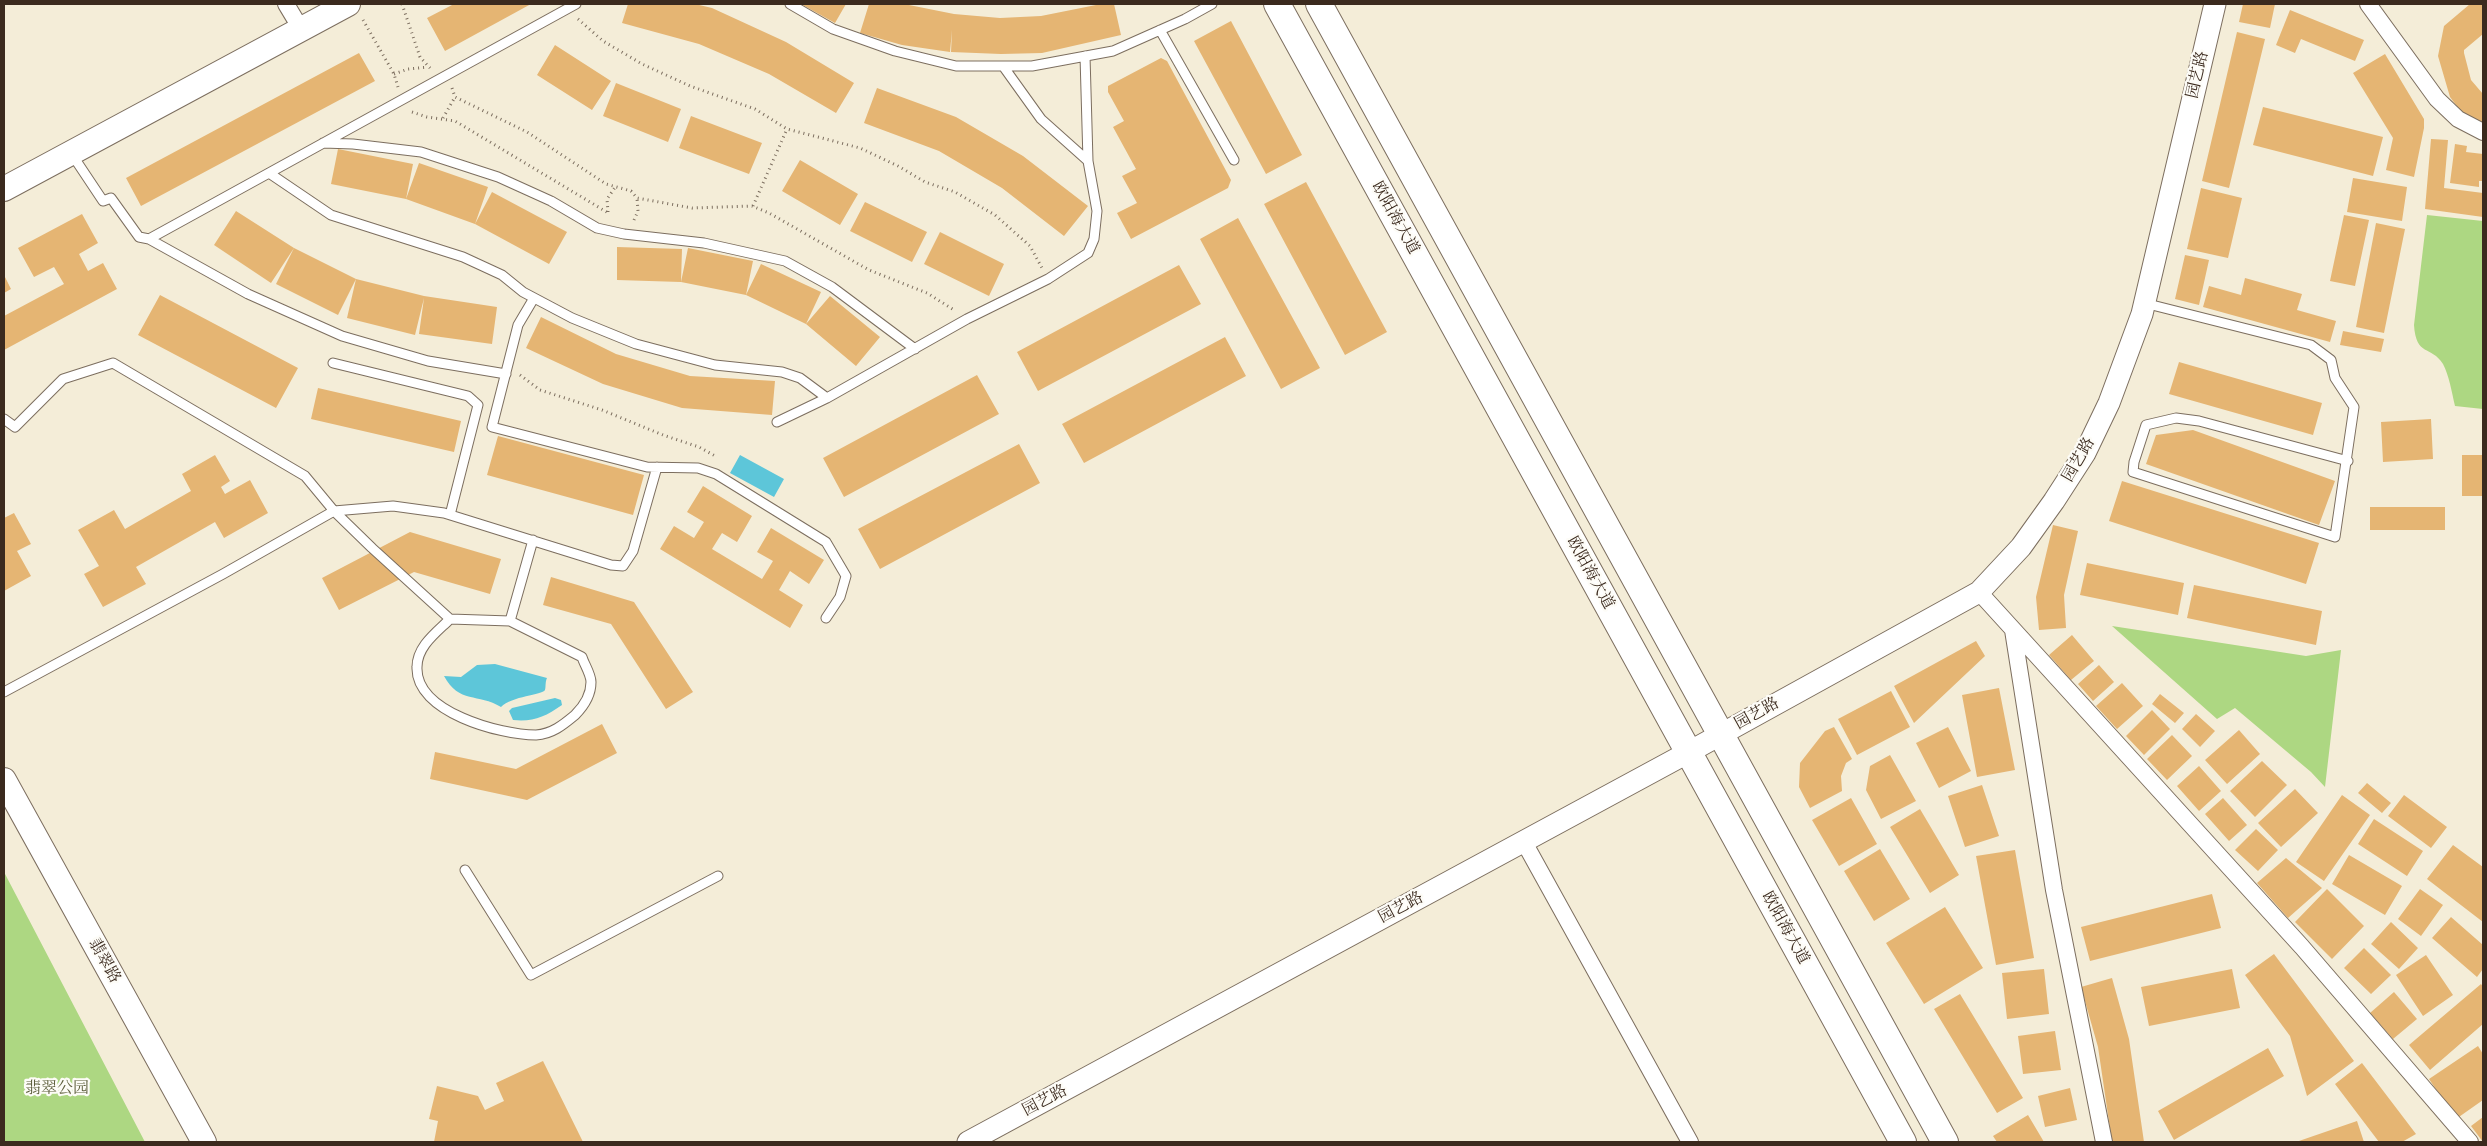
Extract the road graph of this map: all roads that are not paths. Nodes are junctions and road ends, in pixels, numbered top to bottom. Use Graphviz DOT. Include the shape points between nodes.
graph roads {
  1 [pos="286,4"];
  2 [pos="576,4"];
  3 [pos="790,4"];
  4 [pos="1212,4"];
  5 [pos="1277,4"];
  6 [pos="1319,4"];
  7 [pos="2215,4"];
  8 [pos="2368,4"];
  9 [pos="354,8"];
  10 [pos="301,29"];
  11 [pos="1160,30"];
  12 [pos="1085,56"];
  13 [pos="1003,66"];
  14 [pos="2483,132"];
  15 [pos="323,143"];
  16 [pos="71,153"];
  17 [pos="1234,160"];
  18 [pos="1088,161"];
  19 [pos="269,173"];
  20 [pos="4,189"];
  21 [pos="149,239"];
  22 [pos="534,298"];
  23 [pos="2144,303"];
  24 [pos="915,350"];
  25 [pos="333,363"];
  26 [pos="507,370"];
  27 [pos="826,398"];
  28 [pos="4,419"];
  29 [pos="777,422"];
  30 [pos="2348,461"];
  31 [pos="657,467"];
  32 [pos="334,511"];
  33 [pos="450,515"];
  34 [pos="532,540"];
  35 [pos="1979,592"];
  36 [pos="826,618"];
  37 [pos="450,619"];
  38 [pos="510,621"];
  39 [pos="2013,630"];
  40 [pos="4,692"];
  41 [pos="1721,734"];
  42 [pos="1689,752"];
  43 [pos="4,780"];
  44 [pos="1524,842"];
  45 [pos="465,870"];
  46 [pos="718,876"];
  47 [pos="204,1142"];
  48 [pos="968,1142"];
  49 [pos="1690,1142"];
  50 [pos="1903,1142"];
  51 [pos="1945,1142"];
  52 [pos="2104,1142"];
  53 [pos="2470,1142"];
  1 -- 10 [label="street"];
  2 -- 15 [label="lane"];
  3 -- 13 [label="lane" via="833,29 895,51 956,66"];
  4 -- 11 [label="lane"];
  5 -- 42 [label="main road, 欧阳海大道"];
  6 -- 41 [label="main road"];
  7 -- 23 [label="street, 园艺路"];
  8 -- 14 [label="street" via="2437,99 2458,120"];
  9 -- 10 [label="main road"];
  10 -- 16 [label="main road"];
  11 -- 12 [label="lane" via="1113,51"];
  11 -- 17 [label="lane"];
  12 -- 13 [label="lane" via="1032,66"];
  12 -- 18 [label="lane"];
  13 -- 18 [label="lane" via="1041,119"];
  15 -- 19 [label="lane"];
  15 -- 24 [label="lane" via="421,152 498,177 551,201 597,228 704,243 786,261 832,287"];
  16 -- 20 [label="main road"];
  16 -- 21 [label="lane" via="103,200 111,198 139,237"];
  18 -- 24 [label="lane" via="1097,211 1094,239 1088,253 1048,279"];
  19 -- 21 [label="lane"];
  19 -- 22 [label="lane" via="331,215 464,257 502,275"];
  21 -- 26 [label="lane" via="248,294 342,336 428,361"];
  22 -- 26 [label="lane" via="518,325"];
  22 -- 27 [label="lane" via="572,318 636,344 714,365 782,372 800,378"];
  23 -- 30 [label="lane" via="2311,345 2331,360 2335,378 2354,407"];
  23 -- 35 [label="street, 园艺路" via="2109,403 2085,453 2020,547"];
  24 -- 27 [label="lane"];
  25 -- 33 [label="lane" via="468,396 478,405"];
  26 -- 31 [label="lane" via="492,427 646,467"];
  27 -- 29 [label="lane"];
  28 -- 32 [label="lane" via="15,427 63,379 113,363 305,476"];
  30 -- 30 [label="lane" via="2335,537 2133,472 2146,425 2176,418 2199,421"];
  31 -- 34 [label="lane" via="633,551 622,566"];
  31 -- 36 [label="lane" via="698,468 716,474 826,542 846,576 840,597"];
  32 -- 33 [label="lane" via="393,506"];
  32 -- 37 [label="lane"];
  32 -- 40 [label="lane"];
  33 -- 34 [label="lane"];
  34 -- 38 [label="lane"];
  35 -- 39 [label="street"];
  35 -- 41 [label="street, 园艺路"];
  37 -- 38 [label="lane"];
  37 -- 38 [label="lane" via="423,646 416,667 421,689 450,714 489,728 536,735 559,729 585,705 591,682 582,657"];
  39 -- 52 [label="street" via="2054,890"];
  39 -- 53 [label="street" via="2302,947"];
  41 -- 42 [label="street, 园艺路"];
  41 -- 51 [label="main road"];
  42 -- 44 [label="street, 园艺路"];
  42 -- 50 [label="main road, 欧阳海大道"];
  43 -- 47 [label="main road, 翡翠路"];
  44 -- 48 [label="street, 园艺路"];
  44 -- 49 [label="street"];
  45 -- 46 [label="lane" via="531,975"];
}
